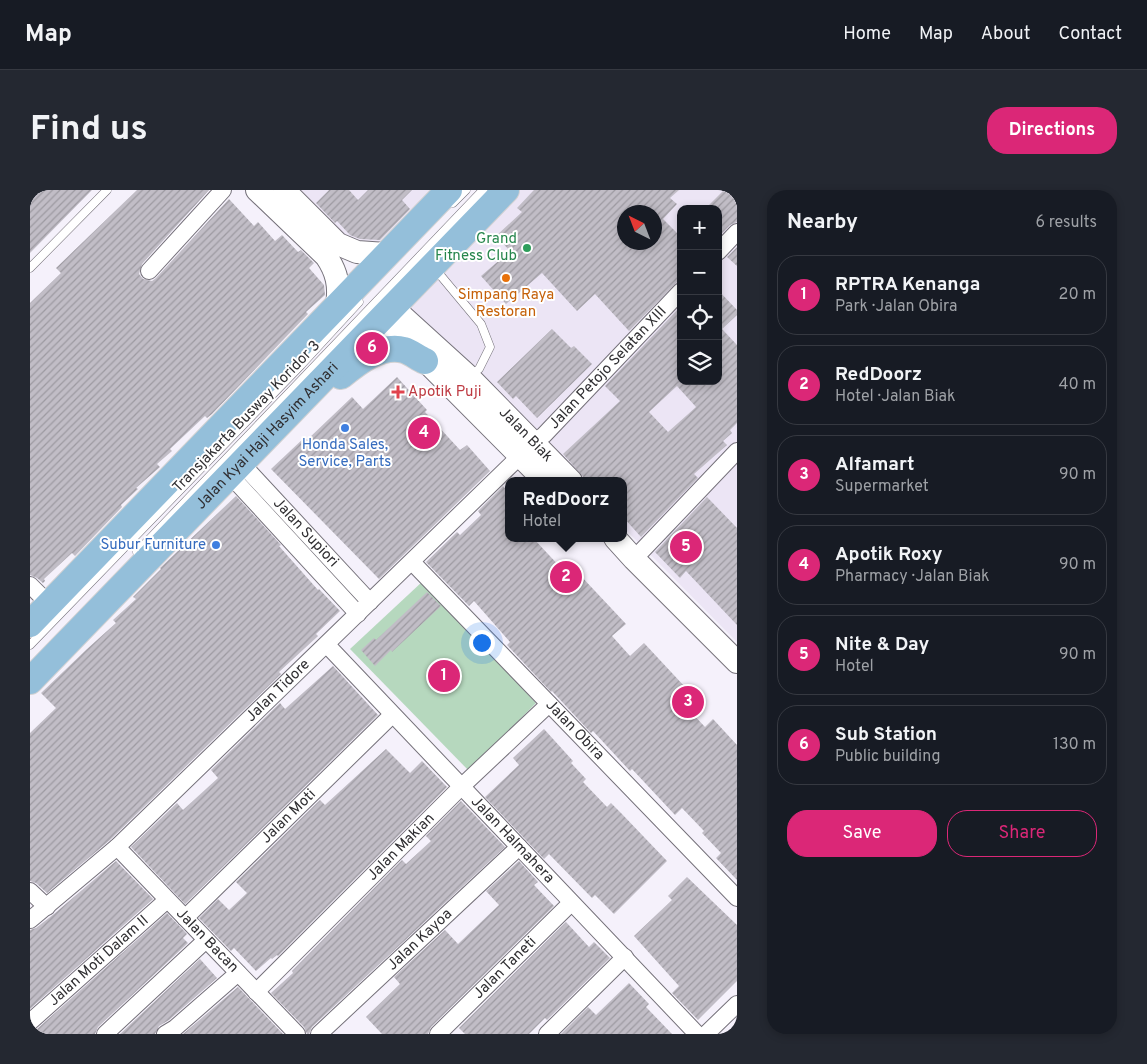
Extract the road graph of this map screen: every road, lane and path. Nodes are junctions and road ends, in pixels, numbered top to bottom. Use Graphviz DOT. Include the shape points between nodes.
graph roads {
  1 [pos="107,190"];
  2 [pos="223,190"];
  3 [pos="257,190"];
  4 [pos="284,190"];
  5 [pos="466,190"];
  6 [pos="483,190"];
  7 [pos="506,190"];
  8 [pos="448,200"];
  9 [pos="737,232"];
  10 [pos="720,250"];
  11 [pos="386,254"];
  12 [pos="433,266"];
  13 [pos="30,268"];
  14 [pos="149,271"];
  15 [pos="367,293"];
  16 [pos="677,295"];
  17 [pos="337,305"];
  18 [pos="387,312"];
  19 [pos="425,361"];
  20 [pos="468,376"];
  21 [pos="283,420"];
  22 [pos="527,449"];
  23 [pos="737,451"];
  24 [pos="235,469"];
  25 [pos="543,477"];
  26 [pos="565,477"];
  27 [pos="619,542"];
  28 [pos="132,557"];
  29 [pos="634,559"];
  30 [pos="412,562"];
  31 [pos="30,585"];
  32 [pos="370,602"];
  33 [pos="50,604"];
  34 [pos="358,614"];
  35 [pos="30,624"];
  36 [pos="30,645"];
  37 [pos="327,646"];
  38 [pos="737,662"];
  39 [pos="30,682"];
  40 [pos="549,704"];
  41 [pos="392,715"];
  42 [pos="462,787"];
  43 [pos="117,847"];
  44 [pos="519,847"];
  45 [pos="30,891"];
  46 [pos="737,898"];
  47 [pos="167,900"];
  48 [pos="571,903"];
  49 [pos="47,907"];
  50 [pos="185,918"];
  51 [pos="30,920"];
  52 [pos="206,940"];
  53 [pos="625,957"];
  54 [pos="238,973"];
  55 [pos="256,992"];
  56 [pos="737,1004"];
  57 [pos="30,1022"];
  58 [pos="105,1034"];
  59 [pos="165,1034"];
  60 [pos="297,1034"];
  61 [pos="319,1034"];
  62 [pos="438,1034"];
  63 [pos="547,1034"];
  64 [pos="697,1034"];
  65 [pos="706,1034"];
  1 -- 13 [label="lane"];
  2 -- 14 [label="street"];
  3 -- 17 [label="main road" via="326,256 338,286"];
  4 -- 11 [label="main road" via="338,244 357,252"];
  5 -- 8 [label="lane"];
  6 -- 28 [label="lane, Transjakarta Busway Koridor 3"];
  7 -- 12 [label="main road, Jalan Kyai Haji Hasyim Ashari"];
  8 -- 11 [label="main road"];
  9 -- 10 [label="street"];
  11 -- 17 [label="main road"];
  12 -- 18 [label="main road, Jalan Kyai Haji Hasyim Ashari"];
  12 -- 20 [label="lane" via="481,324 490,347 479,369"];
  15 -- 36 [label="lane, Transjakarta Busway Koridor 3"];
  16 -- 22 [label="street, Jalan Petojo Selatan XIII"];
  17 -- 33 [label="main road"];
  18 -- 19 [label="main road, Jalan Biak"];
  18 -- 20 [label="main road, Jalan Biak"];
  18 -- 21 [label="main road, Jalan Kyai Haji Hasyim Ashari"];
  19 -- 21 [label="main road" via="404,350 383,350 362,361"];
  19 -- 22 [label="main road, Jalan Biak"];
  20 -- 22 [label="main road, Jalan Biak"];
  21 -- 24 [label="main road, Jalan Kyai Haji Hasyim Ashari"];
  22 -- 25 [label="main road, Jalan Biak"];
  22 -- 26 [label="main road, Jalan Biak"];
  22 -- 30 [label="street, Jalan Tidore"];
  23 -- 29 [label="street"];
  24 -- 32 [label="street, Jalan Supiori"];
  24 -- 34 [label="street, Jalan Supiori"];
  24 -- 39 [label="main road, Jalan Kyai Haji Hasyim Ashari"];
  27 -- 29 [label="main road"];
  29 -- 38 [label="main road"];
  30 -- 32 [label="street, Jalan Tidore"];
  30 -- 40 [label="street, Jalan Obira"];
  31 -- 33 [label="street"];
  32 -- 34 [label="street, Jalan Tidore"];
  33 -- 35 [label="main road"];
  34 -- 37 [label="street, Jalan Tidore"];
  37 -- 41 [label="street, Jalan Halmahera"];
  37 -- 43 [label="street, Jalan Tidore"];
  40 -- 42 [label="street, Jalan Makian"];
  40 -- 46 [label="street, Jalan Obira"];
  41 -- 42 [label="street, Jalan Halmahera"];
  41 -- 50 [label="street, Jalan Moti"];
  42 -- 44 [label="street, Jalan Halmahera"];
  42 -- 55 [label="street, Jalan Makian"];
  43 -- 47 [label="street, Jalan Bacan"];
  43 -- 49 [label="street, Jalan Tidore"];
  44 -- 48 [label="street, Jalan Halmahera"];
  44 -- 61 [label="street, Jalan Kayoa"];
  45 -- 49 [label="street"];
  47 -- 50 [label="street, Jalan Bacan"];
  47 -- 57 [label="street, Jalan Moti Dalam II"];
  48 -- 53 [label="street, Jalan Halmahera"];
  48 -- 62 [label="street, Jalan Taneti"];
  49 -- 51 [label="street, Jalan Tidore"];
  50 -- 52 [label="street, Jalan Bacan"];
  52 -- 54 [label="street, Jalan Bacan"];
  52 -- 58 [label="street"];
  53 -- 63 [label="street"];
  53 -- 64 [label="street, Jalan Halmahera"];
  54 -- 55 [label="street, Jalan Bacan"];
  54 -- 59 [label="street"];
  55 -- 60 [label="street, Jalan Bacan"];
  56 -- 65 [label="street"];
}
